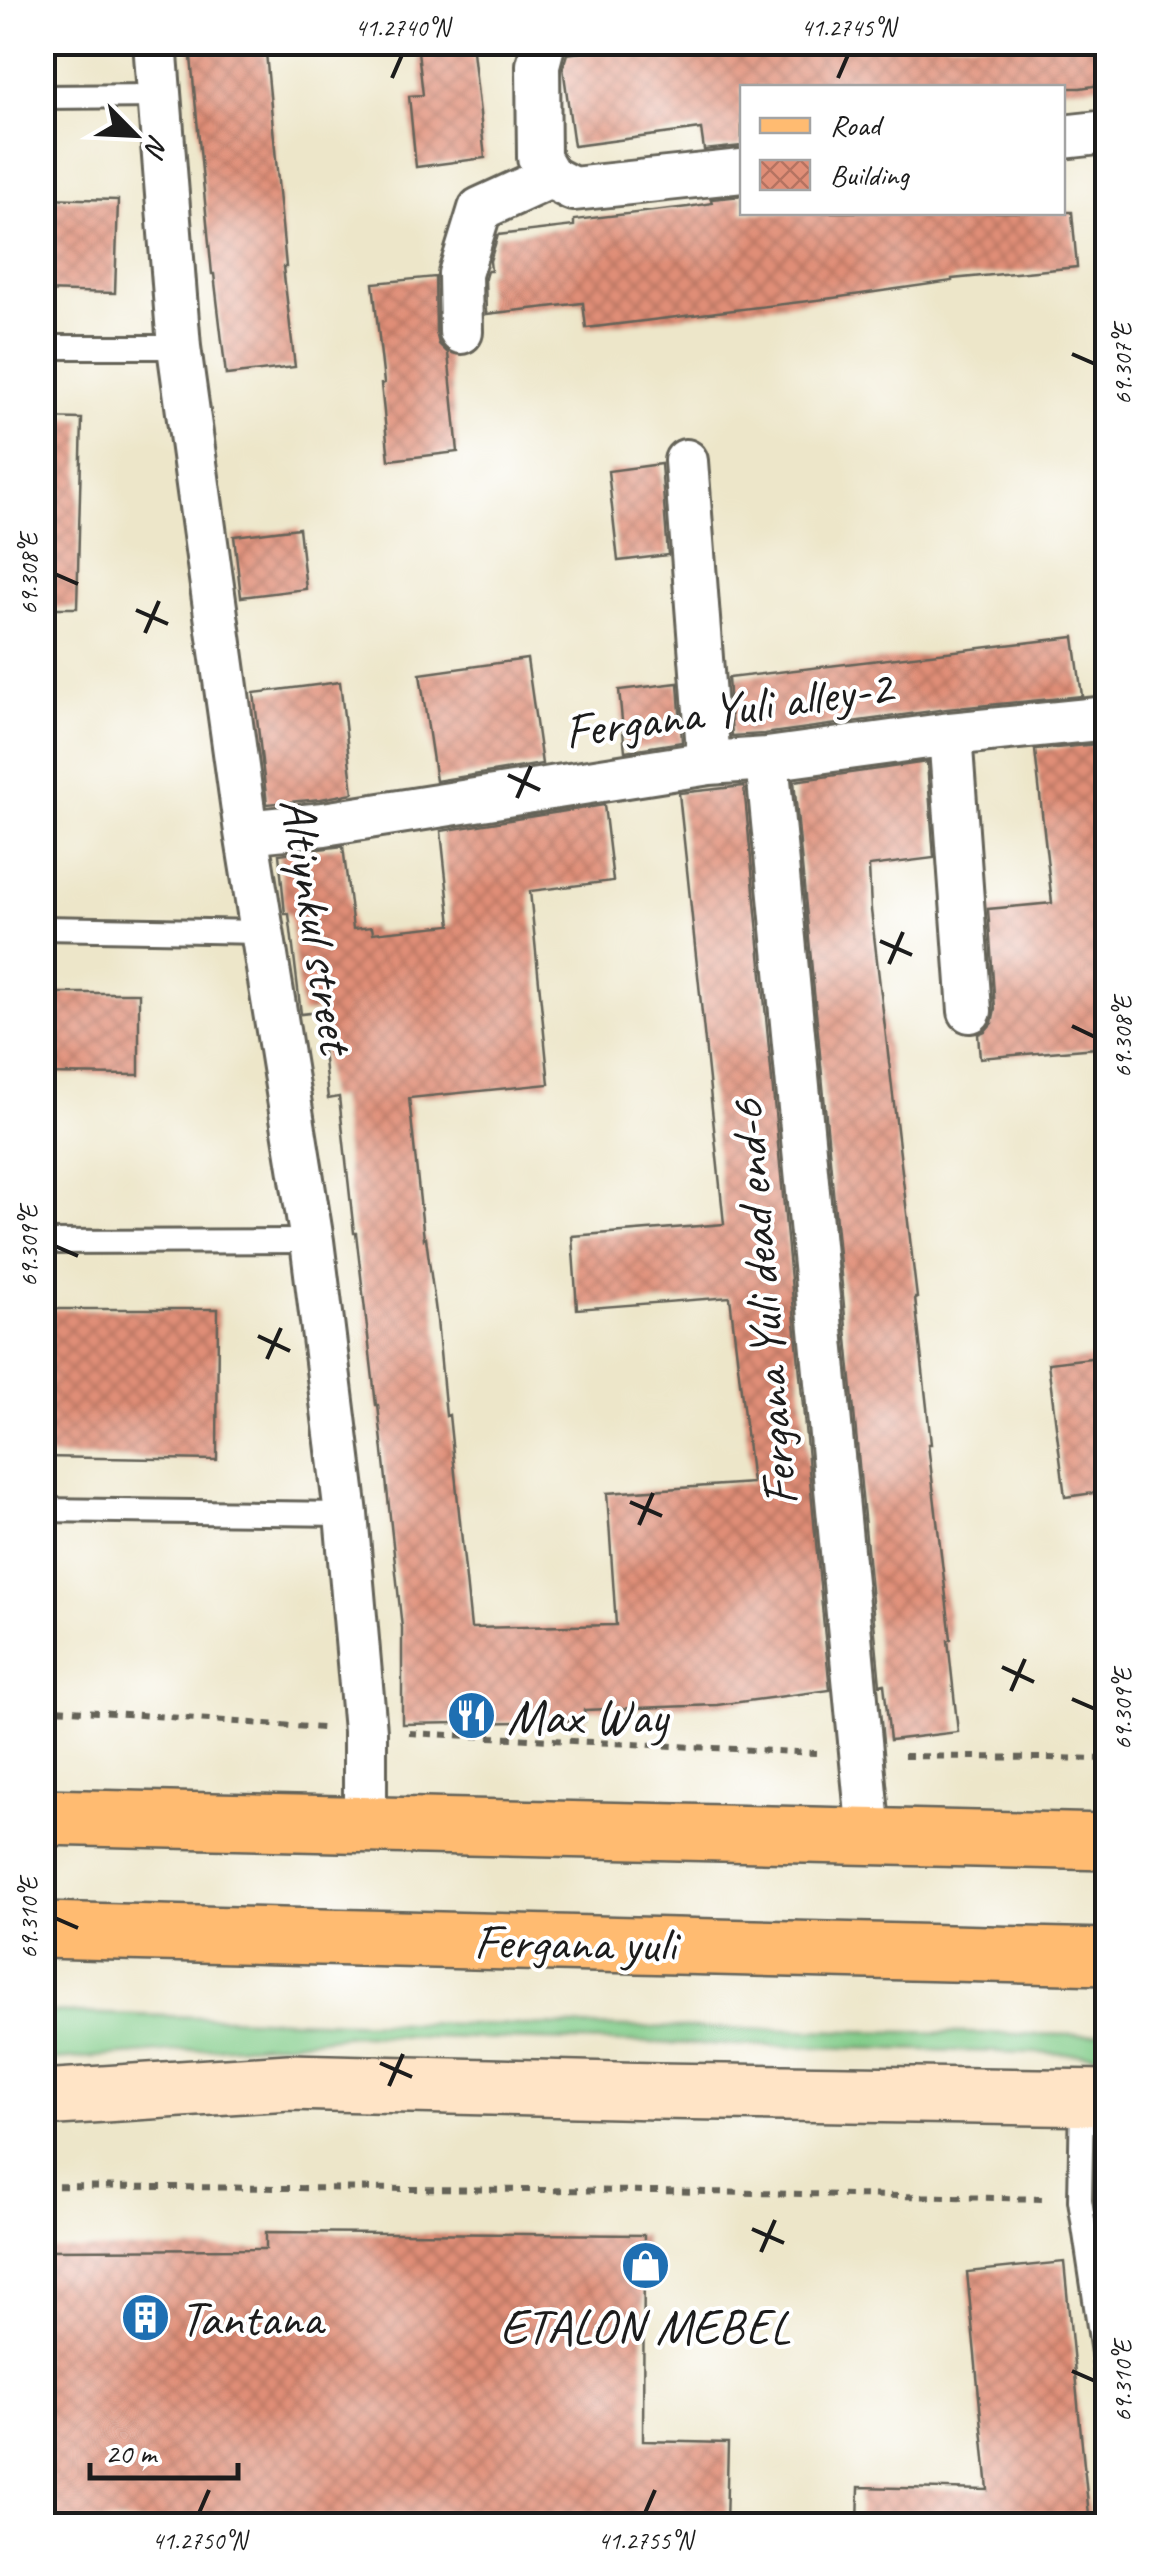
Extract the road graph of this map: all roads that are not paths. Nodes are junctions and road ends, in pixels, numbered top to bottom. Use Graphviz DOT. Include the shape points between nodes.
graph roads {
  1 [pos="156,42"];
  2 [pos="544,42"];
  3 [pos="160,96"];
  4 [pos="42,97"];
  5 [pos="1108,132"];
  6 [pos="1065,137"];
  7 [pos="740,171"];
  8 [pos="550,177"];
  9 [pos="461,332"];
  10 [pos="42,347"];
  11 [pos="180,347"];
  12 [pos="686,461"];
  13 [pos="1108,718"];
  14 [pos="950,734"];
  15 [pos="767,760"];
  16 [pos="709,763"];
  17 [pos="246,832"];
  18 [pos="42,928"];
  19 [pos="262,932"];
  20 [pos="970,1011"];
  21 [pos="312,1241"];
  22 [pos="42,1242"];
  23 [pos="42,1510"];
  24 [pos="346,1514"];
  25 [pos="42,1817"];
  26 [pos="365,1824"];
  27 [pos="869,1836"];
  28 [pos="1108,1842"];
  29 [pos="42,1930"];
  30 [pos="1108,1957"];
  31 [pos="42,2098"];
  32 [pos="1095,2098"];
  33 [pos="1108,2386"];
  1 -- 3 [label="street, Altiynkul street"];
  2 -- 8 [label="street" via="538,64 539,158"];
  3 -- 4 [label="lane"];
  3 -- 11 [label="street, Altiynkul street"];
  5 -- 6 [label="street"];
  7 -- 8 [label="street" via="572,189"];
  8 -- 9 [label="street" via="480,209 460,274"];
  10 -- 11 [label="lane"];
  11 -- 17 [label="street, Altiynkul street"];
  12 -- 16 [label="street"];
  13 -- 14 [label="street, Fergana Yuli alley-2"];
  14 -- 15 [label="street, Fergana Yuli alley-2"];
  14 -- 20 [label="street"];
  15 -- 16 [label="street, Fergana Yuli alley-2"];
  15 -- 27 [label="street, Fergana Yuli dead end-6"];
  16 -- 17 [label="street, Fergana Yuli alley-2"];
  17 -- 19 [label="street, Altiynkul street"];
  18 -- 19 [label="lane"];
  19 -- 21 [label="street, Altiynkul street"];
  21 -- 22 [label="lane"];
  21 -- 24 [label="street, Altiynkul street"];
  23 -- 24 [label="lane"];
  24 -- 26 [label="street, Altiynkul street" via="365,1731"];
  25 -- 26 [label="main road"];
  26 -- 27 [label="main road"];
  27 -- 28 [label="main road"];
  29 -- 30 [label="main road, Fergana yuli"];
  31 -- 32 [label="main road" via="290,2082"];
  32 -- 33 [label="lane" via="1080,2200"];
}
